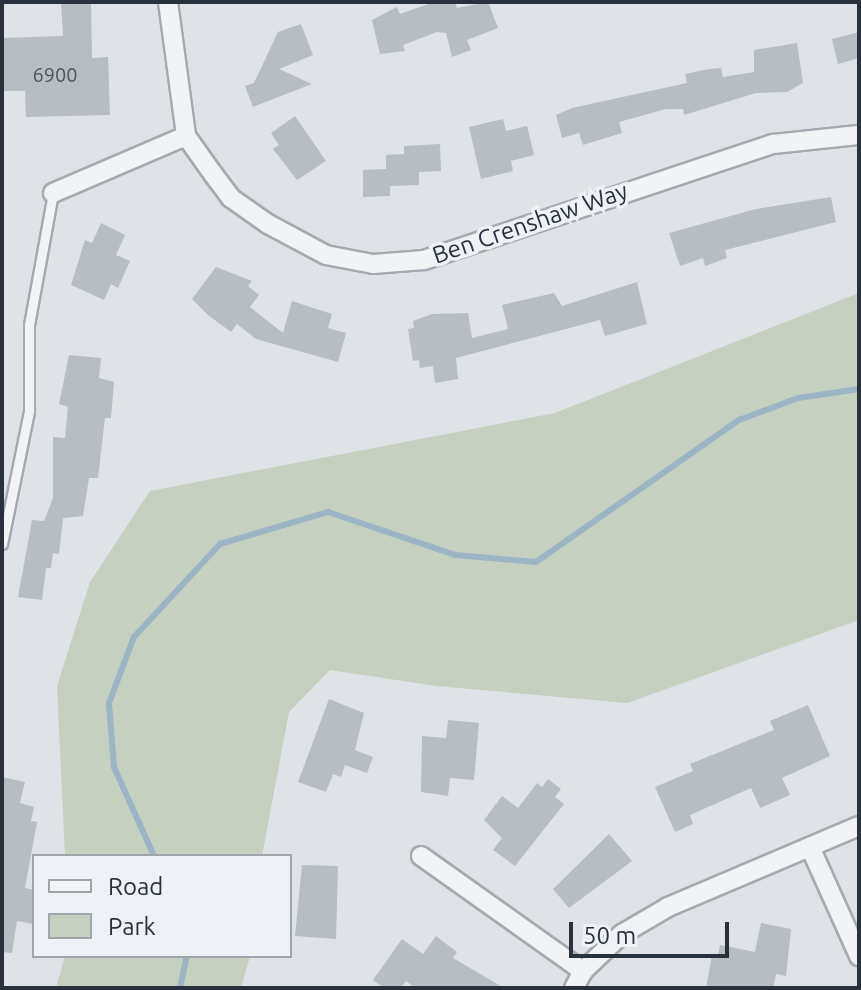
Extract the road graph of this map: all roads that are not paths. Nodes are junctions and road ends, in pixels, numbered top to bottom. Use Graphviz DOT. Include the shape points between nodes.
graph roads {
  1 [pos="168,2"];
  2 [pos="859,135"];
  3 [pos="186,136"];
  4 [pos="53,193"];
  5 [pos="2,544"];
  6 [pos="859,826"];
  7 [pos="810,847"];
  8 [pos="421,856"];
  9 [pos="859,956"];
  10 [pos="579,980"];
  1 -- 3 [label="street, Ben Crenshaw Way"];
  2 -- 3 [label="street, Ben Crenshaw Way" via="773,144 424,260 373,264 326,255 268,224 231,198"];
  3 -- 4 [label="street"];
  4 -- 5 [label="lane" via="29,325 29,411"];
  6 -- 7 [label="street"];
  7 -- 9 [label="street"];
  7 -- 10 [label="street" via="668,907 622,934"];
  8 -- 10 [label="street"];
}
